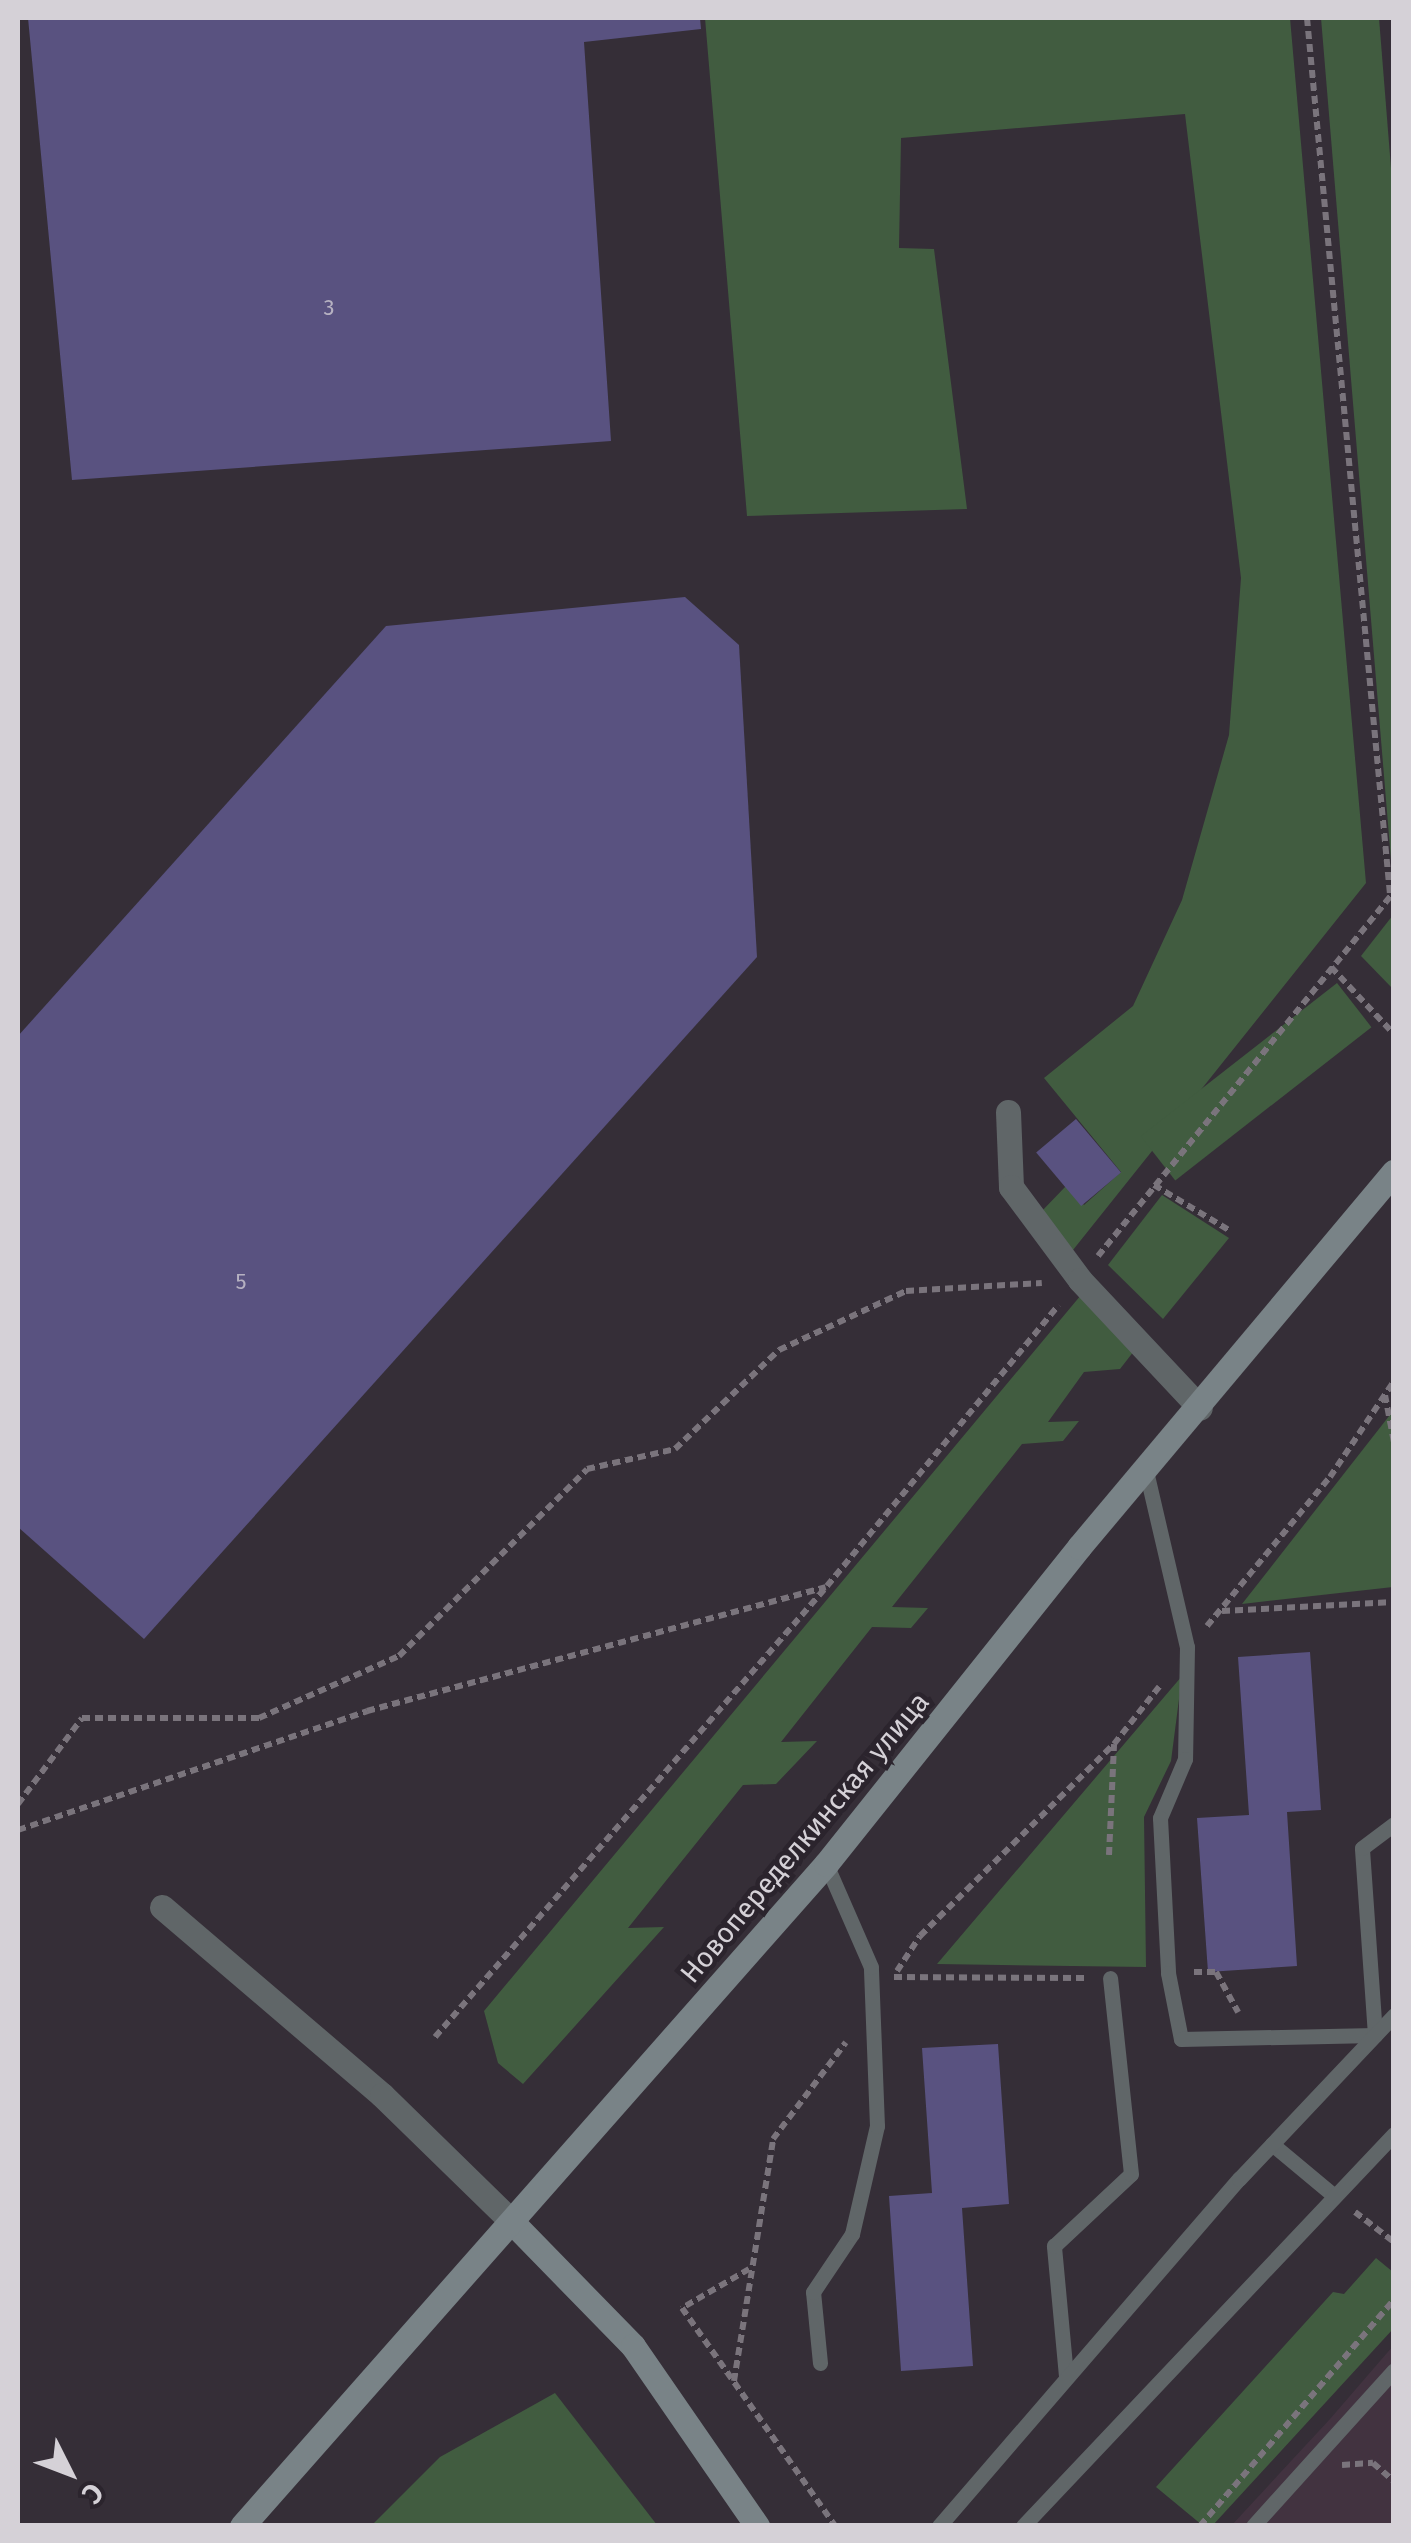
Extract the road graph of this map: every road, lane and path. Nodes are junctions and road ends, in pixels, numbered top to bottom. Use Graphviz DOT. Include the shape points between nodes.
graph roads {
  1 [pos="1308,18"];
  2 [pos="1392,894"];
  3 [pos="1331,968"];
  4 [pos="1391,1031"];
  5 [pos="1008,1112"];
  6 [pos="1394,1172"];
  7 [pos="1154,1185"];
  8 [pos="1229,1230"];
  9 [pos="1080,1280"];
  10 [pos="1394,1380"];
  11 [pos="1385,1394"];
  12 [pos="1200,1408"];
  13 [pos="1394,1442"];
  14 [pos="1146,1471"];
  15 [pos="827,1586"];
  16 [pos="1394,1602"];
  17 [pos="1222,1611"];
  18 [pos="1187,1647"];
  19 [pos="1114,1744"];
  20 [pos="18,1804"];
  21 [pos="1394,1824"];
  22 [pos="18,1830"];
  23 [pos="1108,1856"];
  24 [pos="826,1864"];
  25 [pos="162,1907"];
  26 [pos="1168,1973"];
  27 [pos="893,1977"];
  28 [pos="1110,1978"];
  29 [pos="873,2006"];
  30 [pos="1394,2015"];
  31 [pos="1375,2035"];
  32 [pos="1253,2036"];
  33 [pos="435,2037"];
  34 [pos="1394,2134"];
  35 [pos="1272,2144"];
  36 [pos="1332,2194"];
  37 [pos="512,2222"];
  38 [pos="1394,2242"];
  39 [pos="750,2268"];
  40 [pos="1394,2300"];
  41 [pos="820,2363"];
  42 [pos="1394,2370"];
  43 [pos="1066,2376"];
  44 [pos="734,2382"];
  45 [pos="242,2526"];
  46 [pos="756,2526"];
  47 [pos="836,2526"];
  48 [pos="938,2526"];
  49 [pos="1023,2526"];
  50 [pos="1200,2526"];
  51 [pos="1252,2526"];
  1 -- 2 [label="path"];
  2 -- 3 [label="path"];
  3 -- 4 [label="path"];
  3 -- 7 [label="path"];
  5 -- 9 [label="street" via="1011,1188"];
  6 -- 12 [label="main road, Новопеределкинская улица"];
  7 -- 8 [label="path"];
  7 -- 9 [label="path"];
  9 -- 12 [label="street"];
  9 -- 15 [label="path"];
  9 -- 20 [label="path" via="906,1291 779,1350 675,1449 587,1468 400,1656 259,1718 82,1718"];
  10 -- 11 [label="path"];
  11 -- 13 [label="path"];
  11 -- 17 [label="path" via="1330,1477"];
  12 -- 14 [label="main road, Новопеределкинская улица"];
  14 -- 18 [label="lane"];
  14 -- 24 [label="main road, Новопеределкинская улица"];
  15 -- 22 [label="path" via="368,1711"];
  15 -- 33 [label="path"];
  16 -- 17 [label="path"];
  17 -- 18 [label="path"];
  18 -- 19 [label="path"];
  18 -- 26 [label="lane" via="1185,1759 1160,1818"];
  19 -- 23 [label="path"];
  19 -- 27 [label="path" via="920,1936"];
  21 -- 31 [label="lane" via="1362,1848"];
  24 -- 29 [label="lane" via="871,1967"];
  24 -- 37 [label="main road, Новопеределкинская улица"];
  25 -- 37 [label="street" via="382,2095"];
  26 -- 32 [label="path" via="1216,1972"];
  26 -- 32 [label="lane" via="1181,2039"];
  27 -- 28 [label="path"];
  27 -- 29 [label="path"];
  28 -- 43 [label="lane" via="1131,2174 1054,2246"];
  29 -- 39 [label="path" via="773,2138"];
  29 -- 41 [label="lane" via="876,2126 852,2234 813,2292"];
  30 -- 31 [label="lane"];
  31 -- 32 [label="lane"];
  31 -- 35 [label="lane"];
  34 -- 36 [label="lane"];
  35 -- 36 [label="lane"];
  35 -- 43 [label="lane"];
  36 -- 38 [label="path"];
  36 -- 49 [label="lane"];
  37 -- 45 [label="main road, Новопеределкинская улица"];
  37 -- 46 [label="main road" via="634,2346"];
  39 -- 44 [label="path"];
  39 -- 44 [label="path" via="682,2308"];
  40 -- 50 [label="path"];
  42 -- 51 [label="lane"];
  43 -- 48 [label="lane"];
  44 -- 47 [label="path"];
}
